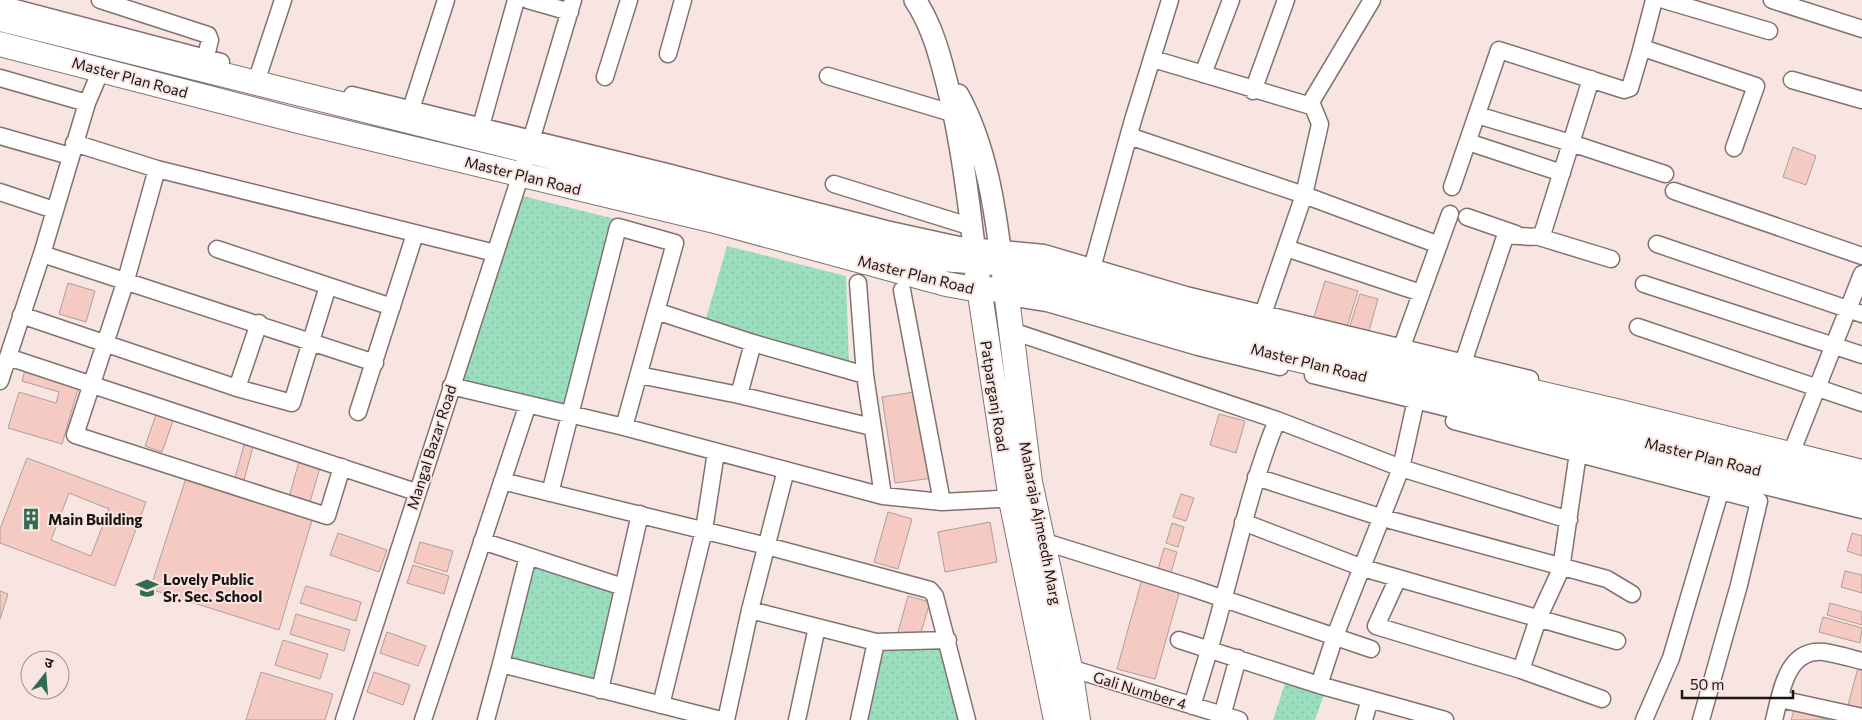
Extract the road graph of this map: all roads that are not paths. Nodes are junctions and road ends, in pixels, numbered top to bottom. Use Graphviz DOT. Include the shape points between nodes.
graph roads {
  1 [pos="100,0"];
  2 [pos="283,0"];
  3 [pos="446,0"];
  4 [pos="516,0"];
  5 [pos="528,0"];
  6 [pos="630,0"];
  7 [pos="683,0"];
  8 [pos="915,0"];
  9 [pos="1170,0"];
  10 [pos="1231,0"];
  11 [pos="1286,0"];
  12 [pos="1372,0"];
  13 [pos="1654,0"];
  14 [pos="1664,0"];
  15 [pos="1772,0"];
  16 [pos="0,4"];
  17 [pos="571,6"];
  18 [pos="0,19"];
  19 [pos="1862,29"];
  20 [pos="1769,31"];
  21 [pos="0,44"];
  22 [pos="668,54"];
  23 [pos="1640,54"];
  24 [pos="1153,59"];
  25 [pos="204,64"];
  26 [pos="101,70"];
  27 [pos="944,70"];
  28 [pos="259,73"];
  29 [pos="1203,74"];
  30 [pos="828,76"];
  31 [pos="606,77"];
  32 [pos="0,78"];
  33 [pos="1591,79"];
  34 [pos="1792,80"];
  35 [pos="1253,91"];
  36 [pos="1862,100"];
  37 [pos="87,103"];
  38 [pos="1311,106"];
  39 [pos="412,109"];
  40 [pos="955,114"];
  41 [pos="1477,115"];
  42 [pos="482,126"];
  43 [pos="0,136"];
  44 [pos="1129,136"];
  45 [pos="1468,142"];
  46 [pos="1571,143"];
  47 [pos="531,145"];
  48 [pos="1734,148"];
  49 [pos="72,150"];
  50 [pos="157,169"];
  51 [pos="1562,173"];
  52 [pos="521,174"];
  53 [pos="1665,174"];
  54 [pos="834,184"];
  55 [pos="1452,187"];
  56 [pos="1674,191"];
  57 [pos="0,192"];
  58 [pos="1304,195"];
  59 [pos="54,210"];
  60 [pos="1450,214"];
  61 [pos="1467,217"];
  62 [pos="415,234"];
  63 [pos="1516,234"];
  64 [pos="1539,237"];
  65 [pos="1657,244"];
  66 [pos="974,245"];
  67 [pos="1439,245"];
  68 [pos="1286,248"];
  69 [pos="217,249"];
  70 [pos="495,253"];
  71 [pos="42,254"];
  72 [pos="1862,256"];
  73 [pos="1001,257"];
  74 [pos="1611,259"];
  75 [pos="1092,268"];
  76 [pos="1862,274"];
  77 [pos="126,280"];
  78 [pos="858,283"];
  79 [pos="1644,284"];
  80 [pos="328,286"];
  81 [pos="902,290"];
  82 [pos="979,290"];
  83 [pos="1008,292"];
  84 [pos="1421,293"];
  85 [pos="392,307"];
  86 [pos="656,311"];
  87 [pos="1856,311"];
  88 [pos="1263,314"];
  89 [pos="21,315"];
  90 [pos="259,323"];
  91 [pos="1638,327"];
  92 [pos="1012,331"];
  93 [pos="311,341"];
  94 [pos="753,343"];
  95 [pos="106,344"];
  96 [pos="1834,346"];
  97 [pos="1401,349"];
  98 [pos="1862,356"];
  99 [pos="8,357"];
  100 [pos="375,363"];
  101 [pos="1463,363"];
  102 [pos="639,375"];
  103 [pos="865,375"];
  104 [pos="0,381"];
  105 [pos="92,385"];
  106 [pos="451,386"];
  107 [pos="238,388"];
  108 [pos="1818,388"];
  109 [pos="738,395"];
  110 [pos="1862,403"];
  111 [pos="528,404"];
  112 [pos="1415,405"];
  113 [pos="358,412"];
  114 [pos="572,414"];
  115 [pos="1277,420"];
  116 [pos="624,427"];
  117 [pos="872,427"];
  118 [pos="1794,446"];
  119 [pos="716,452"];
  120 [pos="1578,453"];
  121 [pos="1862,463"];
  122 [pos="342,467"];
  123 [pos="1401,468"];
  124 [pos="786,470"];
  125 [pos="1862,472"];
  126 [pos="1256,477"];
  127 [pos="502,481"];
  128 [pos="416,492"];
  129 [pos="1720,492"];
  130 [pos="550,493"];
  131 [pos="883,496"];
  132 [pos="1862,496"];
  133 [pos="1022,498"];
  134 [pos="942,502"];
  135 [pos="1862,510"];
  136 [pos="640,514"];
  137 [pos="1383,518"];
  138 [pos="1569,520"];
  139 [pos="1242,522"];
  140 [pos="704,530"];
  141 [pos="482,541"];
  142 [pos="1042,541"];
  143 [pos="767,546"];
  144 [pos="528,556"];
  145 [pos="1363,568"];
  146 [pos="1561,569"];
  147 [pos="1398,578"];
  148 [pos="623,587"];
  149 [pos="1632,594"];
  150 [pos="1224,599"];
  151 [pos="750,610"];
  152 [pos="1538,619"];
  153 [pos="817,627"];
  154 [pos="1335,636"];
  155 [pos="948,640"];
  156 [pos="1179,640"];
  157 [pos="1617,641"];
  158 [pos="876,642"];
  159 [pos="1209,648"];
  160 [pos="1372,649"];
  161 [pos="1238,658"];
  162 [pos="1862,661"];
  163 [pos="501,664"];
  164 [pos="1070,668"];
  165 [pos="1522,670"];
  166 [pos="1319,685"];
  167 [pos="600,690"];
  168 [pos="1370,699"];
  169 [pos="1602,699"];
  170 [pos="1780,699"];
  171 [pos="661,705"];
  172 [pos="1192,706"];
  173 [pos="1222,716"];
  174 [pos="1862,717"];
  175 [pos="344,720"];
  176 [pos="423,720"];
  177 [pos="486,720"];
  178 [pos="721,720"];
  179 [pos="726,720"];
  180 [pos="797,720"];
  181 [pos="859,720"];
  182 [pos="967,720"];
  183 [pos="1056,720"];
  184 [pos="1078,720"];
  185 [pos="1239,720"];
  186 [pos="1364,720"];
  187 [pos="1445,720"];
  188 [pos="1644,720"];
  189 [pos="1701,720"];
  190 [pos="1774,720"];
  1 -- 25 [label="street" via="208,35 210,40"];
  2 -- 28 [label="street"];
  3 -- 39 [label="street"];
  4 -- 42 [label="street"];
  5 -- 17 [label="street"];
  6 -- 31 [label="street"];
  7 -- 22 [label="street"];
  8 -- 27 [label="street, Patparganj Road" via="922,10"];
  9 -- 24 [label="street"];
  10 -- 29 [label="street"];
  11 -- 35 [label="street"];
  12 -- 38 [label="street"];
  13 -- 23 [label="street"];
  14 -- 20 [label="street"];
  15 -- 19 [label="street"];
  16 -- 25 [label="street"];
  17 -- 47 [label="street, Mangal Bazar Road"];
  18 -- 25 [label="main road, Master Plan Road"];
  21 -- 26 [label="main road, Master Plan Road"];
  23 -- 33 [label="street" via="1628,90"];
  23 -- 48 [label="street" via="1650,50 1756,86"];
  24 -- 29 [label="street"];
  24 -- 44 [label="street"];
  25 -- 28 [label="street"];
  25 -- 47 [label="main road, Master Plan Road"];
  26 -- 37 [label="street"];
  26 -- 52 [label="main road, Master Plan Road"];
  27 -- 40 [label="street, Patparganj Road"];
  27 -- 73 [label="street, Patparganj Road" via="976,130"];
  28 -- 39 [label="street"];
  29 -- 35 [label="street"];
  30 -- 40 [label="street"];
  32 -- 37 [label="street"];
  33 -- 41 [label="street" via="1498,50"];
  33 -- 46 [label="street"];
  34 -- 36 [label="street"];
  35 -- 38 [label="street"];
  37 -- 49 [label="street"];
  38 -- 58 [label="street" via="1320,124"];
  39 -- 42 [label="street"];
  40 -- 66 [label="street, Patparganj Road"];
  41 -- 45 [label="street"];
  41 -- 46 [label="street"];
  42 -- 47 [label="street"];
  43 -- 49 [label="street"];
  44 -- 58 [label="street"];
  44 -- 75 [label="street"];
  45 -- 51 [label="street"];
  45 -- 55 [label="street"];
  46 -- 51 [label="street"];
  46 -- 53 [label="street"];
  47 -- 52 [label="street, Mangal Bazar Road"];
  47 -- 66 [label="main road, Master Plan Road" via="942,259"];
  49 -- 50 [label="street"];
  49 -- 59 [label="street"];
  50 -- 62 [label="street"];
  50 -- 77 [label="street"];
  51 -- 64 [label="street" via="1544,232"];
  52 -- 70 [label="street, Mangal Bazar Road"];
  52 -- 82 [label="main road, Master Plan Road"];
  54 -- 66 [label="street"];
  56 -- 72 [label="street"];
  57 -- 59 [label="street"];
  58 -- 67 [label="street"];
  58 -- 68 [label="street"];
  59 -- 71 [label="street"];
  60 -- 67 [label="street"];
  61 -- 63 [label="street"];
  62 -- 70 [label="street"];
  62 -- 85 [label="street"];
  63 -- 64 [label="street"];
  63 -- 101 [label="street" via="1505,237"];
  64 -- 74 [label="street"];
  65 -- 87 [label="street"];
  66 -- 73 [label="main road, Master Plan Road"];
  66 -- 82 [label="main road, Patparganj Road"];
  67 -- 84 [label="street"];
  68 -- 84 [label="street"];
  68 -- 88 [label="street"];
  69 -- 80 [label="street"];
  70 -- 106 [label="street, Mangal Bazar Road"];
  71 -- 77 [label="street"];
  71 -- 89 [label="street"];
  73 -- 75 [label="street" via="1044,254"];
  73 -- 83 [label="main road, Maharaja Ajmeedh Marg"];
  73 -- 125 [label="main road, Master Plan Road" via="1242,324"];
  75 -- 88 [label="street"];
  76 -- 87 [label="street"];
  77 -- 90 [label="street"];
  77 -- 95 [label="street"];
  78 -- 103 [label="street"];
  79 -- 96 [label="street"];
  80 -- 85 [label="street"];
  80 -- 93 [label="street"];
  81 -- 134 [label="street"];
  82 -- 83 [label="main road, Master Plan Road"];
  82 -- 133 [label="main road, Patparganj Road"];
  83 -- 92 [label="main road, Maharaja Ajmeedh Marg"];
  83 -- 112 [label="street"];
  83 -- 132 [label="main road, Master Plan Road" via="1033,288 1291,358 1555,419"];
  84 -- 97 [label="street"];
  85 -- 100 [label="street"];
  86 -- 94 [label="street"];
  86 -- 102 [label="street"];
  86 -- 114 [label="street" via="675,244 618,227"];
  87 -- 96 [label="street"];
  88 -- 97 [label="street"];
  89 -- 95 [label="street"];
  89 -- 99 [label="street"];
  90 -- 93 [label="street"];
  90 -- 107 [label="street"];
  91 -- 108 [label="street"];
  92 -- 115 [label="street"];
  92 -- 133 [label="main road, Maharaja Ajmeedh Marg"];
  93 -- 100 [label="street"];
  93 -- 107 [label="street" via="292,403"];
  94 -- 103 [label="street"];
  94 -- 109 [label="street"];
  95 -- 105 [label="street"];
  95 -- 107 [label="street"];
  96 -- 98 [label="street"];
  96 -- 108 [label="street"];
  97 -- 101 [label="street"];
  99 -- 104 [label="street"];
  99 -- 105 [label="street"];
  100 -- 113 [label="street"];
  101 -- 118 [label="street"];
  102 -- 109 [label="street"];
  102 -- 116 [label="street"];
  103 -- 117 [label="street"];
  105 -- 122 [label="street"];
  105 -- 122 [label="street" via="75,435 327,516"];
  106 -- 111 [label="street"];
  106 -- 128 [label="street, Mangal Bazar Road"];
  108 -- 110 [label="street"];
  108 -- 118 [label="street"];
  109 -- 117 [label="street"];
  111 -- 114 [label="street"];
  111 -- 127 [label="street"];
  112 -- 120 [label="street"];
  112 -- 123 [label="street"];
  112 -- 135 [label="street"];
  114 -- 116 [label="street"];
  114 -- 130 [label="street"];
  115 -- 123 [label="street"];
  115 -- 126 [label="street"];
  116 -- 119 [label="street"];
  117 -- 131 [label="street"];
  118 -- 121 [label="street"];
  119 -- 124 [label="street"];
  119 -- 140 [label="street"];
  120 -- 129 [label="street"];
  120 -- 138 [label="street"];
  122 -- 128 [label="street"];
  123 -- 137 [label="street"];
  123 -- 138 [label="street"];
  124 -- 131 [label="street"];
  124 -- 143 [label="street"];
  126 -- 137 [label="street"];
  126 -- 139 [label="street"];
  127 -- 130 [label="street"];
  127 -- 141 [label="street"];
  128 -- 175 [label="street, Mangal Bazar Road"];
  129 -- 188 [label="street" via="1671,658"];
  129 -- 189 [label="street" via="1759,501"];
  130 -- 136 [label="street"];
  131 -- 134 [label="street"];
  133 -- 134 [label="street"];
  133 -- 142 [label="main road, Maharaja Ajmeedh Marg"];
  133 -- 183 [label="main road, Patparganj Road"];
  136 -- 140 [label="street"];
  136 -- 148 [label="street"];
  137 -- 145 [label="street"];
  137 -- 146 [label="street"];
  138 -- 146 [label="street"];
  139 -- 145 [label="street"];
  139 -- 150 [label="street"];
  140 -- 143 [label="street"];
  140 -- 171 [label="street"];
  141 -- 144 [label="street"];
  141 -- 176 [label="street"];
  142 -- 150 [label="street"];
  142 -- 164 [label="main road, Maharaja Ajmeedh Marg"];
  143 -- 151 [label="street"];
  143 -- 155 [label="street" via="930,590 935,596"];
  144 -- 148 [label="street"];
  144 -- 163 [label="street"];
  145 -- 147 [label="street"];
  145 -- 154 [label="street"];
  146 -- 149 [label="street" via="1607,580"];
  146 -- 152 [label="street"];
  147 -- 152 [label="street"];
  147 -- 165 [label="street" via="1376,626"];
  148 -- 167 [label="street"];
  150 -- 154 [label="street"];
  150 -- 159 [label="street"];
  151 -- 153 [label="street"];
  151 -- 179 [label="street"];
  152 -- 157 [label="street"];
  152 -- 165 [label="street"];
  153 -- 158 [label="street"];
  153 -- 180 [label="street"];
  154 -- 160 [label="street"];
  154 -- 166 [label="street"];
  155 -- 158 [label="street"];
  155 -- 182 [label="street"];
  156 -- 159 [label="street"];
  158 -- 181 [label="street"];
  159 -- 161 [label="street"];
  159 -- 172 [label="street"];
  161 -- 166 [label="street"];
  161 -- 173 [label="street"];
  162 -- 170 [label="street" via="1823,652 1806,656 1788,670"];
  163 -- 167 [label="street"];
  163 -- 177 [label="street"];
  164 -- 172 [label="street, Gali Number 4"];
  164 -- 184 [label="main road, Maharaja Ajmeedh Marg"];
  165 -- 169 [label="street"];
  166 -- 168 [label="street"];
  167 -- 171 [label="street"];
  168 -- 186 [label="street"];
  168 -- 187 [label="street"];
  170 -- 174 [label="street"];
  170 -- 190 [label="street"];
  171 -- 178 [label="street"];
  172 -- 173 [label="street, Gali Number 4"];
  173 -- 185 [label="street, Gali Number 4"];
}
